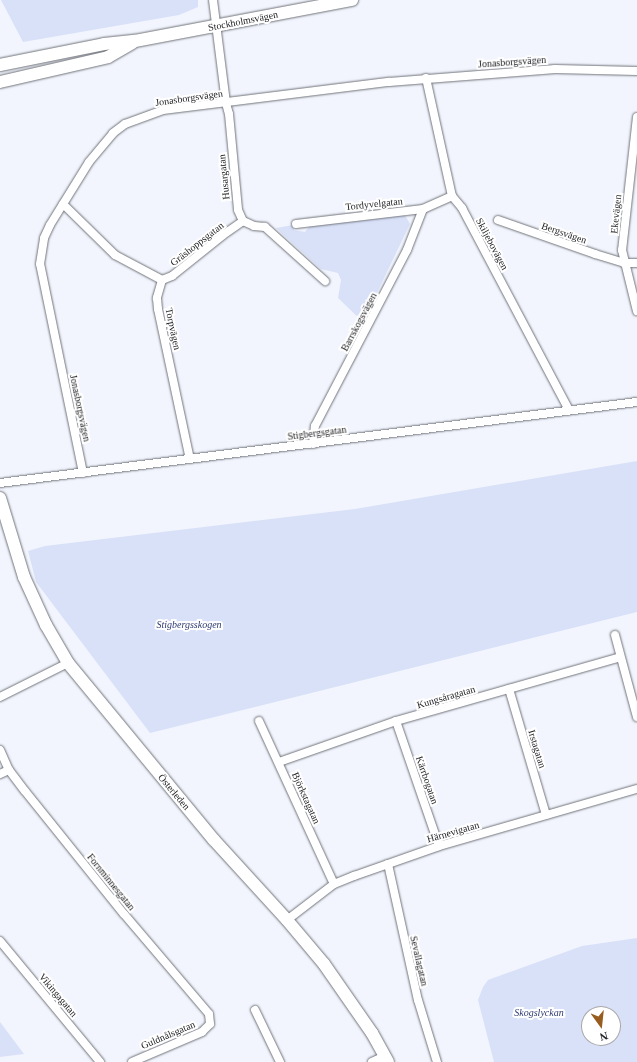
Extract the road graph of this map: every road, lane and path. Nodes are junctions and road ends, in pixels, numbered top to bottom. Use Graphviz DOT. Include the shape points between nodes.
graph roads {
  1 [pos="213,0"];
  2 [pos="352,0"];
  3 [pos="216,27"];
  4 [pos="135,41"];
  5 [pos="0,65"];
  6 [pos="637,71"];
  7 [pos="426,78"];
  8 [pos="0,82"];
  9 [pos="226,103"];
  10 [pos="637,117"];
  11 [pos="452,196"];
  12 [pos="63,204"];
  13 [pos="423,209"];
  14 [pos="498,220"];
  15 [pos="243,221"];
  16 [pos="296,224"];
  17 [pos="624,263"];
  18 [pos="637,263"];
  19 [pos="162,280"];
  20 [pos="325,281"];
  21 [pos="637,311"];
  22 [pos="637,402"];
  23 [pos="569,410"];
  24 [pos="313,444"];
  25 [pos="190,459"];
  26 [pos="83,473"];
  27 [pos="0,483"];
  28 [pos="0,498"];
  29 [pos="616,635"];
  30 [pos="620,657"];
  31 [pos="68,663"];
  32 [pos="509,689"];
  33 [pos="0,697"];
  34 [pos="637,717"];
  35 [pos="259,720"];
  36 [pos="396,721"];
  37 [pos="0,750"];
  38 [pos="279,762"];
  39 [pos="9,770"];
  40 [pos="0,774"];
  41 [pos="637,789"];
  42 [pos="546,815"];
  43 [pos="439,846"];
  44 [pos="388,864"];
  45 [pos="334,884"];
  46 [pos="287,920"];
  47 [pos="0,941"];
  48 [pos="255,1010"];
  49 [pos="210,1023"];
  50 [pos="386,1059"];
  51 [pos="100,1062"];
  52 [pos="132,1062"];
  53 [pos="280,1062"];
  54 [pos="372,1062"];
  55 [pos="437,1062"];
  1 -- 3 [label="street, Husargatan"];
  2 -- 3 [label="main road, Stockholmsvägen"];
  3 -- 4 [label="main road, Stockholmsvägen"];
  3 -- 9 [label="street, Husargatan"];
  4 -- 5 [label="main road, Stockholmsvägen" via="104,44"];
  4 -- 8 [label="main road, Stockholmsvägen" via="108,57"];
  6 -- 7 [label="street, Jonasborgsvägen" via="555,69"];
  7 -- 9 [label="street, Jonasborgsvägen"];
  7 -- 11 [label="street, Skiljebovägen"];
  9 -- 12 [label="street, Jonasborgsvägen" via="163,110 125,124 103,144"];
  9 -- 15 [label="street, Husargatan" via="238,210"];
  10 -- 17 [label="street, Ekevägen" via="622,250"];
  11 -- 13 [label="street, Tordyvelgatan"];
  11 -- 23 [label="street, Skiljebovägen" via="462,208"];
  12 -- 19 [label="street" via="114,255"];
  12 -- 26 [label="street, Jonasborgsvägen" via="44,238 40,264"];
  13 -- 16 [label="street, Tordyvelgatan"];
  13 -- 24 [label="street, Barrskogsvägen" via="407,250 315,426"];
  14 -- 17 [label="street, Bergsvägen"];
  15 -- 19 [label="street, Gräshoppsgatan" via="172,276"];
  15 -- 20 [label="street" via="265,228"];
  17 -- 18 [label="street, Bergsvägen"];
  17 -- 21 [label="street, Ekevägen"];
  19 -- 25 [label="street, Torpvägen" via="157,298 158,309"];
  22 -- 23 [label="street, Stigbergsgatan"];
  23 -- 24 [label="street, Stigbergsgatan"];
  24 -- 25 [label="street, Stigbergsgatan"];
  25 -- 26 [label="street, Stigbergsgatan"];
  26 -- 27 [label="street, Stigbergsgatan"];
  28 -- 31 [label="main road, Österleden" via="24,577 46,625"];
  29 -- 30 [label="street"];
  30 -- 32 [label="street, Kungsåragatan"];
  30 -- 34 [label="street"];
  31 -- 33 [label="street"];
  31 -- 46 [label="main road, Österleden" via="214,840"];
  32 -- 36 [label="street, Kungsåragatan"];
  32 -- 42 [label="street, Irstagatan"];
  35 -- 38 [label="street, Björkstagatan"];
  36 -- 38 [label="street, Kungsåragatan"];
  36 -- 43 [label="street, Kärrbogatan"];
  37 -- 39 [label="street, Fornminnesgatan"];
  38 -- 45 [label="street, Björkstagatan"];
  39 -- 40 [label="street"];
  39 -- 49 [label="street, Fornminnesgatan" via="208,1014"];
  41 -- 42 [label="street, Härnevigatan"];
  42 -- 43 [label="street, Härnevigatan"];
  43 -- 44 [label="street, Härnevigatan"];
  44 -- 45 [label="street, Härnevigatan"];
  44 -- 55 [label="street, Sevallagatan" via="418,1000"];
  45 -- 46 [label="street, Härnevigatan"];
  46 -- 50 [label="main road, Österleden" via="324,964 372,1033"];
  47 -- 51 [label="street, Vikingagatan"];
  48 -- 53 [label="street"];
  49 -- 52 [label="street, Guldnålsgatan" via="202,1032"];
  50 -- 54 [label="street"];
}
